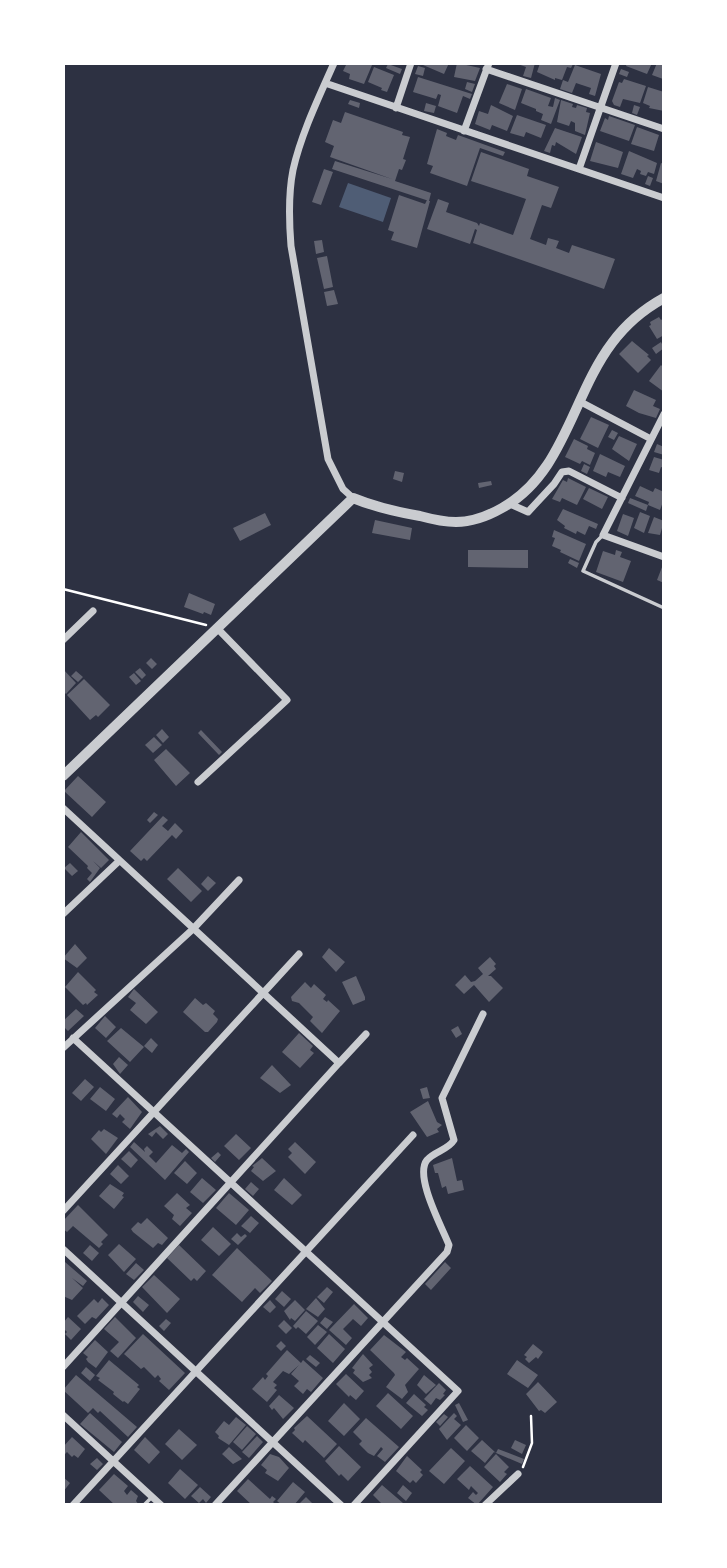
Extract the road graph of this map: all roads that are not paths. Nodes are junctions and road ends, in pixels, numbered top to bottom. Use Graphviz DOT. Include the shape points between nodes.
graph roads {
  1 [pos="334,63"];
  2 [pos="411,63"];
  3 [pos="616,63"];
  4 [pos="488,66"];
  5 [pos="325,83"];
  6 [pos="396,108"];
  7 [pos="601,108"];
  8 [pos="664,129"];
  9 [pos="464,131"];
  10 [pos="579,169"];
  11 [pos="664,198"];
  12 [pos="664,298"];
  13 [pos="579,401"];
  14 [pos="664,414"];
  15 [pos="652,439"];
  16 [pos="353,498"];
  17 [pos="622,498"];
  18 [pos="510,504"];
  19 [pos="603,535"];
  20 [pos="664,558"];
  21 [pos="664,608"];
  22 [pos="93,611"];
  23 [pos="217,628"];
  24 [pos="63,640"];
  25 [pos="63,776"];
  26 [pos="198,782"];
  27 [pos="63,808"];
  28 [pos="119,861"];
  29 [pos="239,880"];
  30 [pos="63,914"];
  31 [pos="193,929"];
  32 [pos="299,954"];
  33 [pos="264,994"];
  34 [pos="483,1014"];
  35 [pos="366,1034"];
  36 [pos="73,1038"];
  37 [pos="63,1048"];
  38 [pos="339,1063"];
  39 [pos="153,1113"];
  40 [pos="414,1135"];
  41 [pos="229,1182"];
  42 [pos="63,1212"];
  43 [pos="63,1249"];
  44 [pos="306,1253"];
  45 [pos="121,1302"];
  46 [pos="381,1322"];
  47 [pos="63,1367"];
  48 [pos="197,1371"];
  49 [pos="63,1415"];
  50 [pos="272,1441"];
  51 [pos="113,1461"];
  52 [pos="518,1474"];
  53 [pos="152,1497"];
  54 [pos="73,1505"];
  55 [pos="144,1505"];
  56 [pos="161,1505"];
  57 [pos="215,1505"];
  58 [pos="341,1505"];
  59 [pos="354,1505"];
  60 [pos="485,1505"];
  1 -- 5 [label="street"];
  2 -- 6 [label="street"];
  3 -- 7 [label="street"];
  4 -- 7 [label="street"];
  4 -- 9 [label="street"];
  5 -- 6 [label="street"];
  5 -- 16 [label="street" via="297,156 289,215 328,460"];
  6 -- 9 [label="street"];
  7 -- 8 [label="street"];
  7 -- 10 [label="street"];
  9 -- 10 [label="street"];
  10 -- 11 [label="street"];
  12 -- 13 [label="street" via="613,342"];
  13 -- 15 [label="street"];
  13 -- 18 [label="street" via="540,478"];
  14 -- 15 [label="street"];
  15 -- 17 [label="street"];
  16 -- 18 [label="street" via="376,508 456,522 481,518"];
  16 -- 23 [label="street"];
  17 -- 18 [label="street" via="569,471 562,472 528,512"];
  17 -- 19 [label="street"];
  19 -- 20 [label="street"];
  19 -- 21 [label="lane" via="583,571"];
  22 -- 24 [label="street"];
  23 -- 25 [label="street"];
  23 -- 26 [label="street" via="287,700"];
  27 -- 28 [label="street"];
  28 -- 30 [label="street"];
  28 -- 31 [label="street"];
  29 -- 31 [label="street"];
  31 -- 33 [label="street"];
  31 -- 36 [label="street"];
  32 -- 33 [label="street"];
  33 -- 38 [label="street"];
  33 -- 39 [label="street"];
  34 -- 46 [label="street" via="442,1098 454,1140 429,1158 423,1171 449,1245 447,1252"];
  35 -- 38 [label="street"];
  36 -- 37 [label="street"];
  36 -- 39 [label="street"];
  38 -- 41 [label="street"];
  39 -- 41 [label="street"];
  39 -- 42 [label="street"];
  40 -- 44 [label="street"];
  41 -- 44 [label="street"];
  41 -- 45 [label="street"];
  43 -- 45 [label="street"];
  44 -- 46 [label="street"];
  44 -- 48 [label="street"];
  45 -- 47 [label="street"];
  45 -- 48 [label="street"];
  46 -- 50 [label="street"];
  46 -- 59 [label="street" via="458,1391"];
  48 -- 50 [label="street"];
  48 -- 51 [label="street"];
  49 -- 51 [label="street"];
  50 -- 57 [label="street"];
  50 -- 58 [label="street"];
  51 -- 53 [label="street"];
  51 -- 54 [label="street"];
  52 -- 60 [label="street"];
  53 -- 55 [label="lane"];
  53 -- 56 [label="street"];
}
